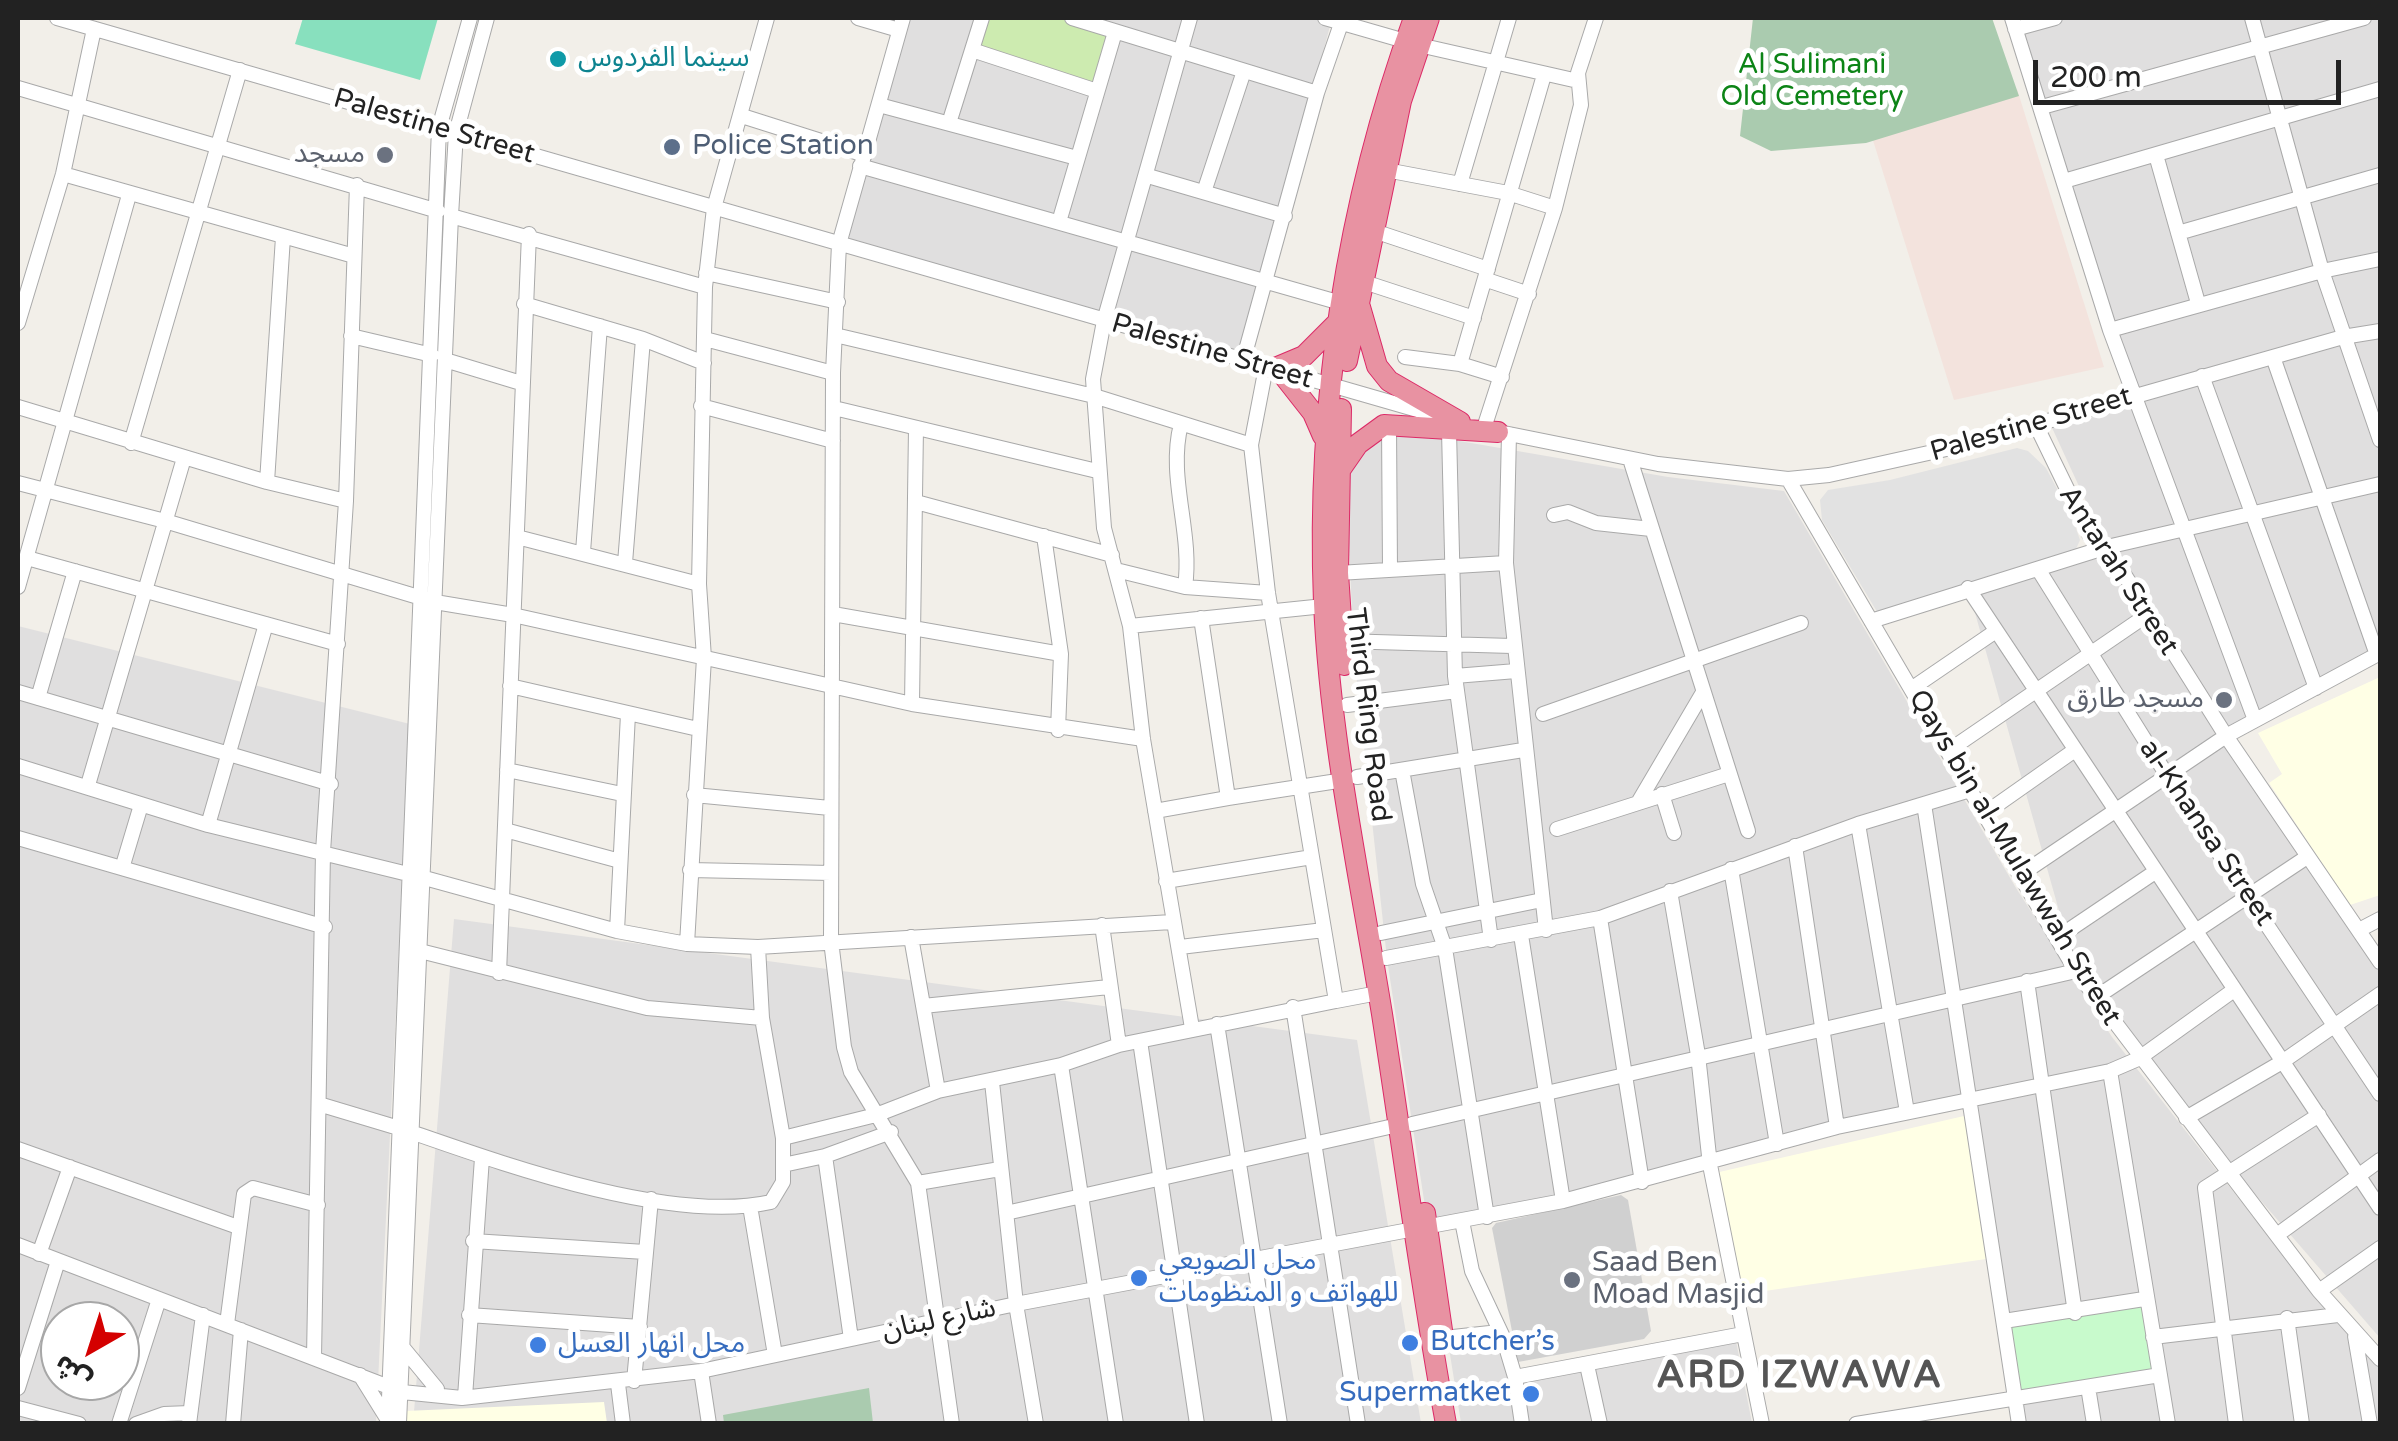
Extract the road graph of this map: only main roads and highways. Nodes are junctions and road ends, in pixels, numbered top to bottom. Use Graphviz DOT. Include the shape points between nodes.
graph roads {
  1 [pos="1414,18"];
  2 [pos="1429,18"];
  3 [pos="1412,43"];
  4 [pos="1350,301"];
  5 [pos="1336,388"];
  6 [pos="1454,427"];
  7 [pos="1497,431"];
  8 [pos="1326,443"];
  9 [pos="1339,472"];
  10 [pos="1351,778"];
  11 [pos="1405,1124"];
  12 [pos="1420,1228"];
  13 [pos="1446,1424"];
  14 [pos="1456,1424"];
  1 -- 3 [label="highway, Third Ring Road"];
  2 -- 3 [label="highway, Third Ring Road"];
  3 -- 4 [label="highway, Third Ring Road" via="1374,230"];
  3 -- 4 [label="highway, Third Ring Road" via="1383,112"];
  4 -- 5 [label="highway, Third Ring Road"];
  4 -- 6 [label="highway" via="1389,381"];
  4 -- 8 [label="highway" via="1304,356 1273,369 1313,413"];
  5 -- 8 [label="highway, Third Ring Road"];
  5 -- 9 [label="highway, Third Ring Road"];
  6 -- 7 [label="highway"];
  6 -- 9 [label="highway" via="1388,425 1371,431"];
  8 -- 10 [label="highway, Third Ring Road" via="1324,606"];
  9 -- 10 [label="highway, Third Ring Road"];
  10 -- 11 [label="highway, Third Ring Road" via="1378,993"];
  10 -- 11 [label="highway, Third Ring Road" via="1386,958"];
  11 -- 12 [label="highway, Third Ring Road"];
  12 -- 13 [label="highway, Third Ring Road"];
  12 -- 14 [label="highway, Third Ring Road"];
}
